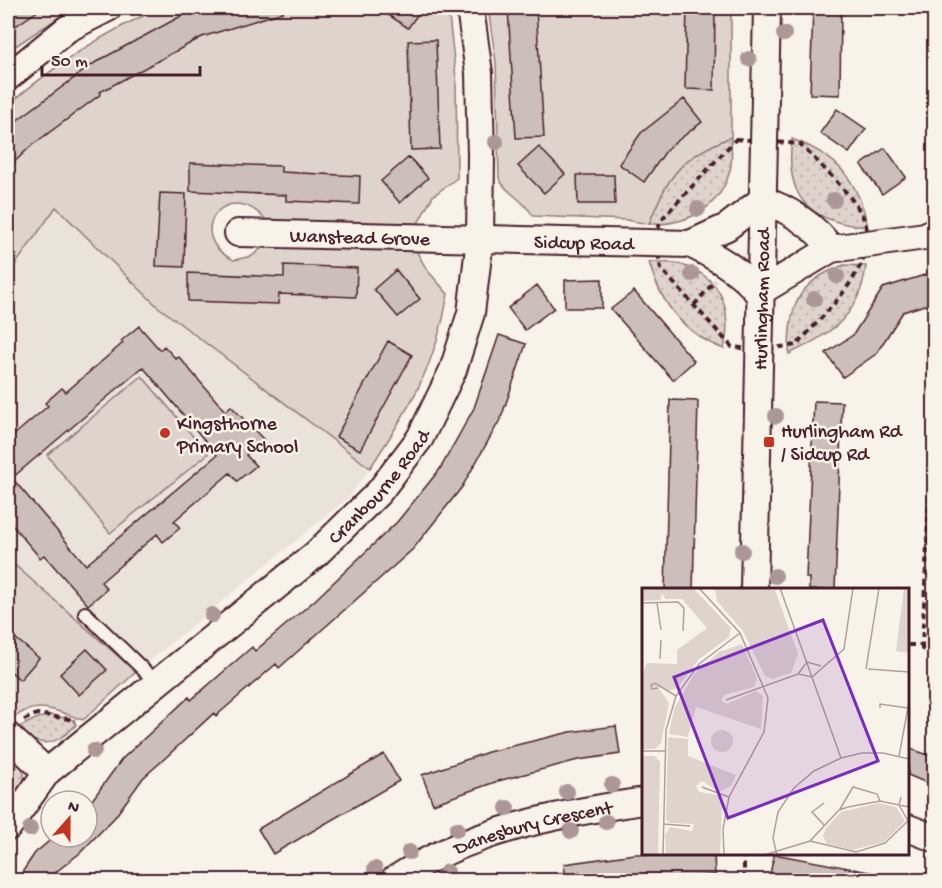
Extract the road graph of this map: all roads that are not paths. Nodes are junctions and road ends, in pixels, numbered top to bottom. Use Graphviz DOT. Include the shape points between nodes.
graph roads {
  1 [pos="108,8"];
  2 [pos="470,8"];
  3 [pos="766,8"];
  4 [pos="8,77"];
  5 [pos="762,200"];
  6 [pos="934,231"];
  7 [pos="238,233"];
  8 [pos="480,239"];
  9 [pos="690,244"];
  10 [pos="831,249"];
  11 [pos="758,293"];
  12 [pos="754,588"];
  13 [pos="85,613"];
  14 [pos="157,683"];
  15 [pos="15,729"];
  16 [pos="47,772"];
  17 [pos="642,801"];
  18 [pos="8,827"];
  19 [pos="909,828"];
  20 [pos="934,838"];
  21 [pos="394,880"];
  1 -- 4 [label="street" via="67,29"];
  2 -- 8 [label="street, Cranbourne Road" via="482,156"];
  3 -- 5 [label="street, Hurlingham Road"];
  5 -- 9 [label="street, Sidcup Road" via="727,227"];
  5 -- 10 [label="street" via="792,214 826,240"];
  5 -- 11 [label="street, Hurlingham Road"];
  6 -- 10 [label="street" via="925,236"];
  7 -- 8 [label="street, Wanstead Grove"];
  8 -- 9 [label="street, Sidcup Road"];
  8 -- 14 [label="street, Cranbourne Road" via="471,313 453,370 420,438 401,466 316,554"];
  9 -- 11 [label="street, Sidcup Road" via="710,253"];
  10 -- 11 [label="street"];
  11 -- 12 [label="street, Hurlingham Road"];
  13 -- 14 [label="lane"];
  14 -- 16 [label="street, Cranbourne Road"];
  15 -- 16 [label="street"];
  16 -- 18 [label="street, Cranbourne Road"];
  17 -- 21 [label="street, Danesbury Crescent" via="571,811 485,835 423,862"];
  19 -- 20 [label="street"];
}
